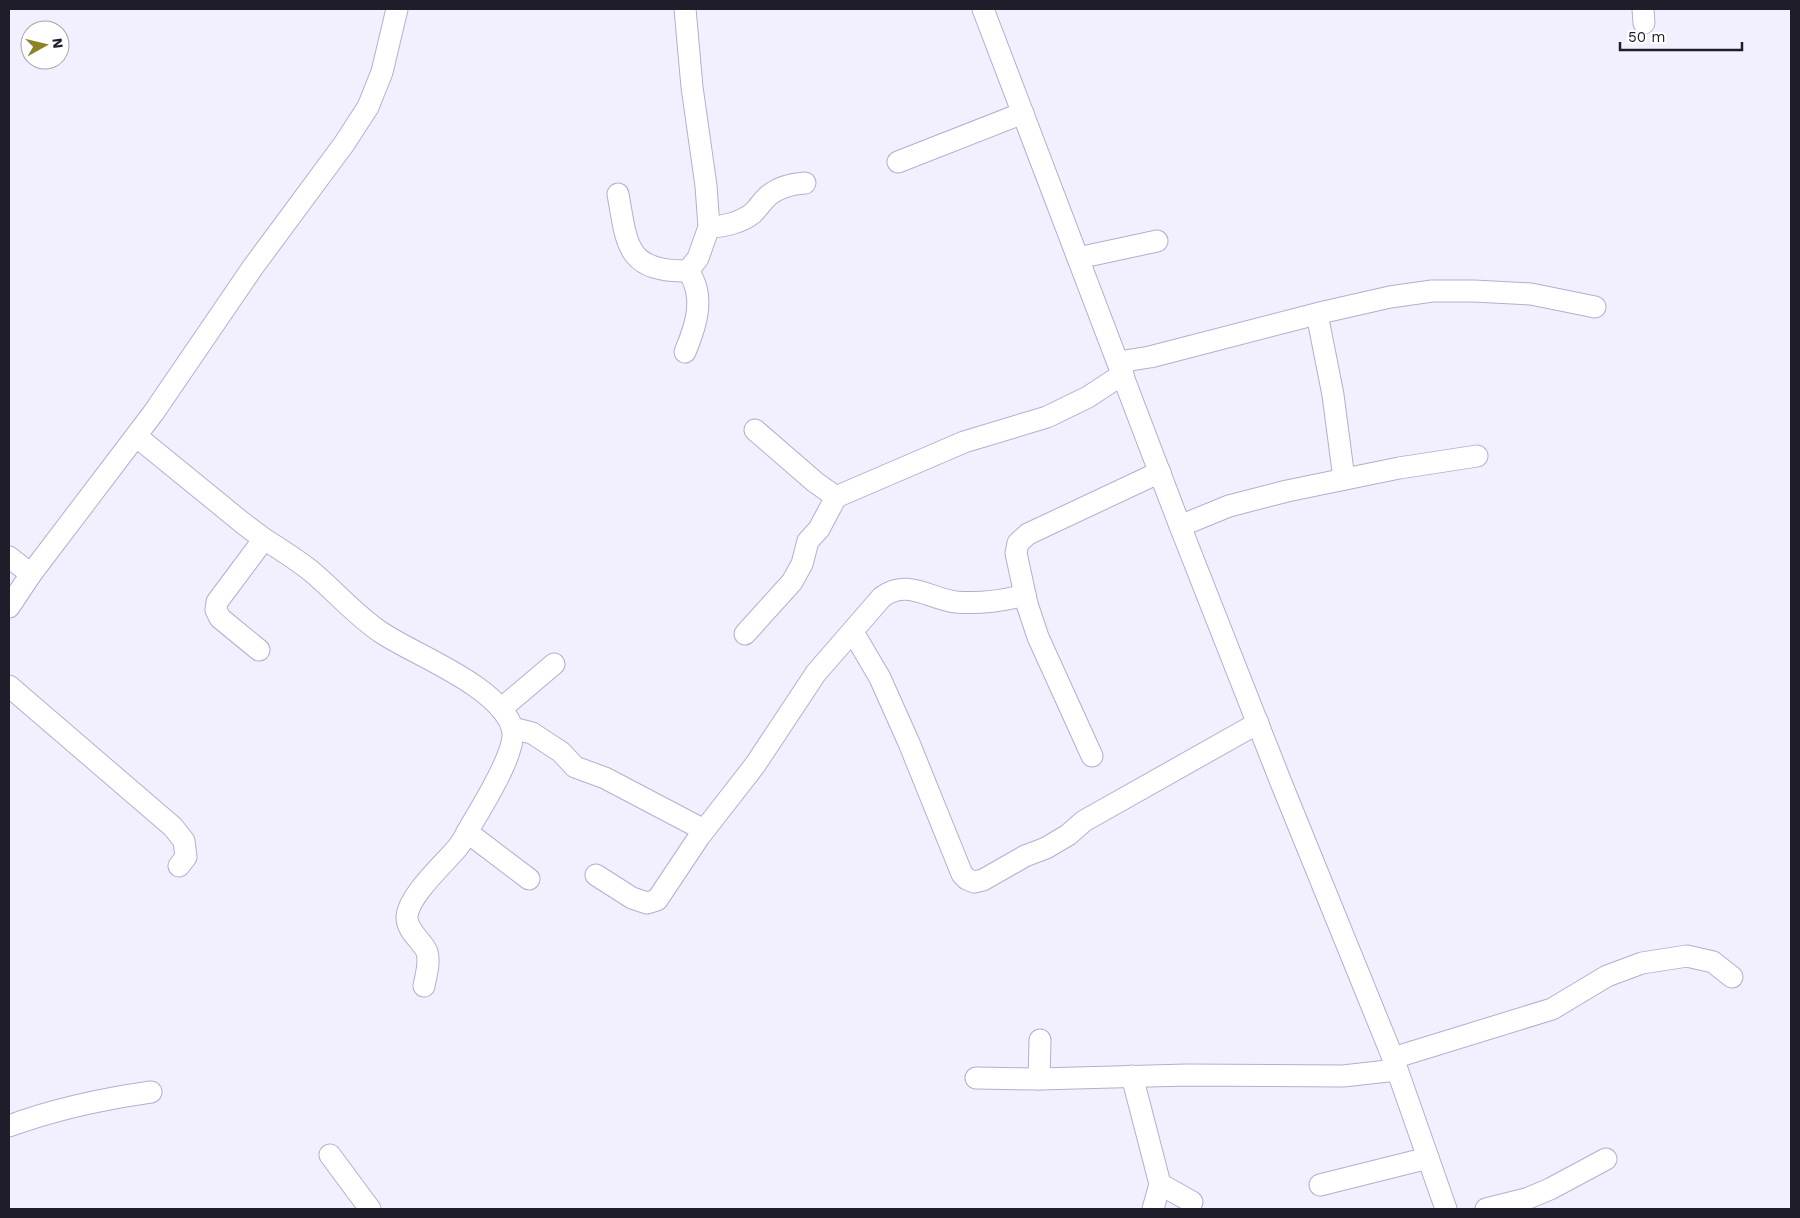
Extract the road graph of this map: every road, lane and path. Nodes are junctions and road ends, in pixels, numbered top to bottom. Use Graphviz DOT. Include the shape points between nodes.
graph roads {
  1 [pos="397,9"];
  2 [pos="686,9"];
  3 [pos="983,9"];
  4 [pos="1023,113"];
  5 [pos="898,162"];
  6 [pos="805,183"];
  7 [pos="618,194"];
  8 [pos="709,227"];
  9 [pos="1157,241"];
  10 [pos="1078,258"];
  11 [pos="688,271"];
  12 [pos="1595,307"];
  13 [pos="1317,314"];
  14 [pos="685,352"];
  15 [pos="1120,368"];
  16 [pos="756,430"];
  17 [pos="136,436"];
  18 [pos="1477,456"];
  19 [pos="1160,472"];
  20 [pos="1344,479"];
  21 [pos="836,497"];
  22 [pos="1180,526"];
  23 [pos="264,539"];
  24 [pos="9,558"];
  25 [pos="31,574"];
  26 [pos="1025,595"];
  27 [pos="9,607"];
  28 [pos="853,632"];
  29 [pos="745,634"];
  30 [pos="259,650"];
  31 [pos="554,664"];
  32 [pos="9,686"];
  33 [pos="501,709"];
  34 [pos="1258,724"];
  35 [pos="512,728"];
  36 [pos="1092,756"];
  37 [pos="704,830"];
  38 [pos="467,832"];
  39 [pos="180,866"];
  40 [pos="596,874"];
  41 [pos="529,879"];
  42 [pos="1732,976"];
  43 [pos="424,986"];
  44 [pos="1040,1040"];
  45 [pos="1395,1064"];
  46 [pos="1132,1076"];
  47 [pos="976,1078"];
  48 [pos="1039,1079"];
  49 [pos="151,1092"];
  50 [pos="9,1126"];
  51 [pos="330,1155"];
  52 [pos="1428,1158"];
  53 [pos="1606,1159"];
  54 [pos="1160,1184"];
  55 [pos="1320,1185"];
  56 [pos="1192,1202"];
  57 [pos="370,1209"];
  58 [pos="1153,1209"];
  59 [pos="1446,1209"];
  60 [pos="1486,1209"];
  1 -- 17 [label="street" via="382,72 368,107"];
  2 -- 8 [label="street"];
  3 -- 4 [label="street"];
  4 -- 5 [label="street"];
  4 -- 10 [label="street"];
  6 -- 8 [label="street" via="779,190 767,197 752,214 734,223"];
  7 -- 11 [label="street" via="626,238 633,254 648,266 670,272"];
  8 -- 11 [label="street" via="698,258"];
  9 -- 10 [label="street"];
  10 -- 15 [label="street"];
  11 -- 14 [label="street" via="698,296 698,314"];
  12 -- 13 [label="street" via="1531,294 1432,291"];
  13 -- 15 [label="street" via="1232,334"];
  13 -- 20 [label="street" via="1333,395"];
  15 -- 19 [label="street"];
  15 -- 21 [label="street" via="1088,397 1047,418 964,442"];
  16 -- 21 [label="street"];
  17 -- 23 [label="street"];
  17 -- 25 [label="street"];
  18 -- 20 [label="street"];
  19 -- 22 [label="street"];
  19 -- 26 [label="street" via="1028,534 1018,543 1016,553"];
  20 -- 22 [label="street" via="1229,506"];
  21 -- 29 [label="street" via="819,529 808,541 802,564 792,582"];
  22 -- 34 [label="street"];
  23 -- 30 [label="street" via="217,602 216,610 220,618"];
  23 -- 33 [label="street" via="311,571 381,633 466,680"];
  24 -- 25 [label="street"];
  25 -- 27 [label="street"];
  26 -- 28 [label="street" via="988,603 954,602 917,591 891,590"];
  26 -- 36 [label="street" via="1038,637"];
  28 -- 34 [label="street" via="880,678 962,874 974,882 1046,848 1084,821"];
  28 -- 37 [label="street" via="816,673 754,766"];
  31 -- 33 [label="street"];
  32 -- 39 [label="street" via="173,827 184,841 186,857"];
  33 -- 35 [label="street"];
  34 -- 45 [label="street"];
  35 -- 37 [label="street" via="532,733 576,766"];
  35 -- 38 [label="street" via="509,751 497,779"];
  37 -- 40 [label="street" via="657,900 647,903 632,898"];
  38 -- 41 [label="street"];
  38 -- 43 [label="street" via="416,896 407,918 410,929 426,952 429,964"];
  42 -- 45 [label="street" via="1712,962 1686,956 1642,963 1607,976 1552,1009"];
  44 -- 48 [label="street"];
  45 -- 46 [label="street" via="1343,1076"];
  45 -- 52 [label="street"];
  46 -- 48 [label="street"];
  46 -- 54 [label="street"];
  47 -- 48 [label="street"];
  49 -- 50 [label="street" via="106,1098"];
  51 -- 57 [label="street"];
  52 -- 55 [label="street"];
  52 -- 59 [label="street"];
  53 -- 60 [label="street" via="1526,1199"];
  54 -- 56 [label="street"];
  54 -- 58 [label="street"];
}
